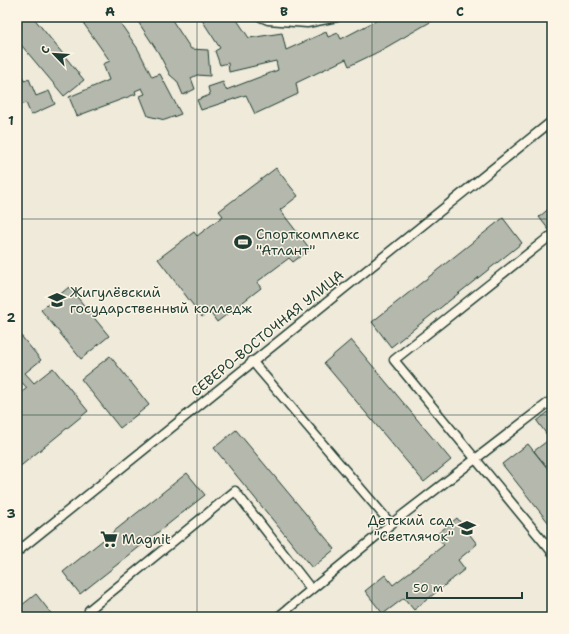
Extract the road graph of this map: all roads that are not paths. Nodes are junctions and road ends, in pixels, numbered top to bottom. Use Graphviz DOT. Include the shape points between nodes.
graph roads {
  1 [pos="261,17"];
  2 [pos="337,17"];
  3 [pos="552,121"];
  4 [pos="552,241"];
  5 [pos="252,361"];
  6 [pos="552,400"];
  7 [pos="475,459"];
  8 [pos="391,524"];
  9 [pos="17,552"];
  10 [pos="552,552"];
  11 [pos="312,589"];
  12 [pos="94,617"];
  13 [pos="278,617"];
  1 -- 2 [label="lane" via="268,20 307,23"];
  3 -- 5 [label="lane, СЕВЕРО-ВОСТОЧНАЯ УЛИЦА"];
  4 -- 7 [label="lane" via="549,237 394,360"];
  5 -- 8 [label="lane"];
  5 -- 9 [label="lane, СЕВЕРО-ВОСТОЧНАЯ УЛИЦА"];
  6 -- 7 [label="lane"];
  7 -- 8 [label="lane"];
  7 -- 10 [label="lane"];
  8 -- 11 [label="lane"];
  11 -- 12 [label="lane" via="235,491 89,610"];
  11 -- 13 [label="lane"];
}
